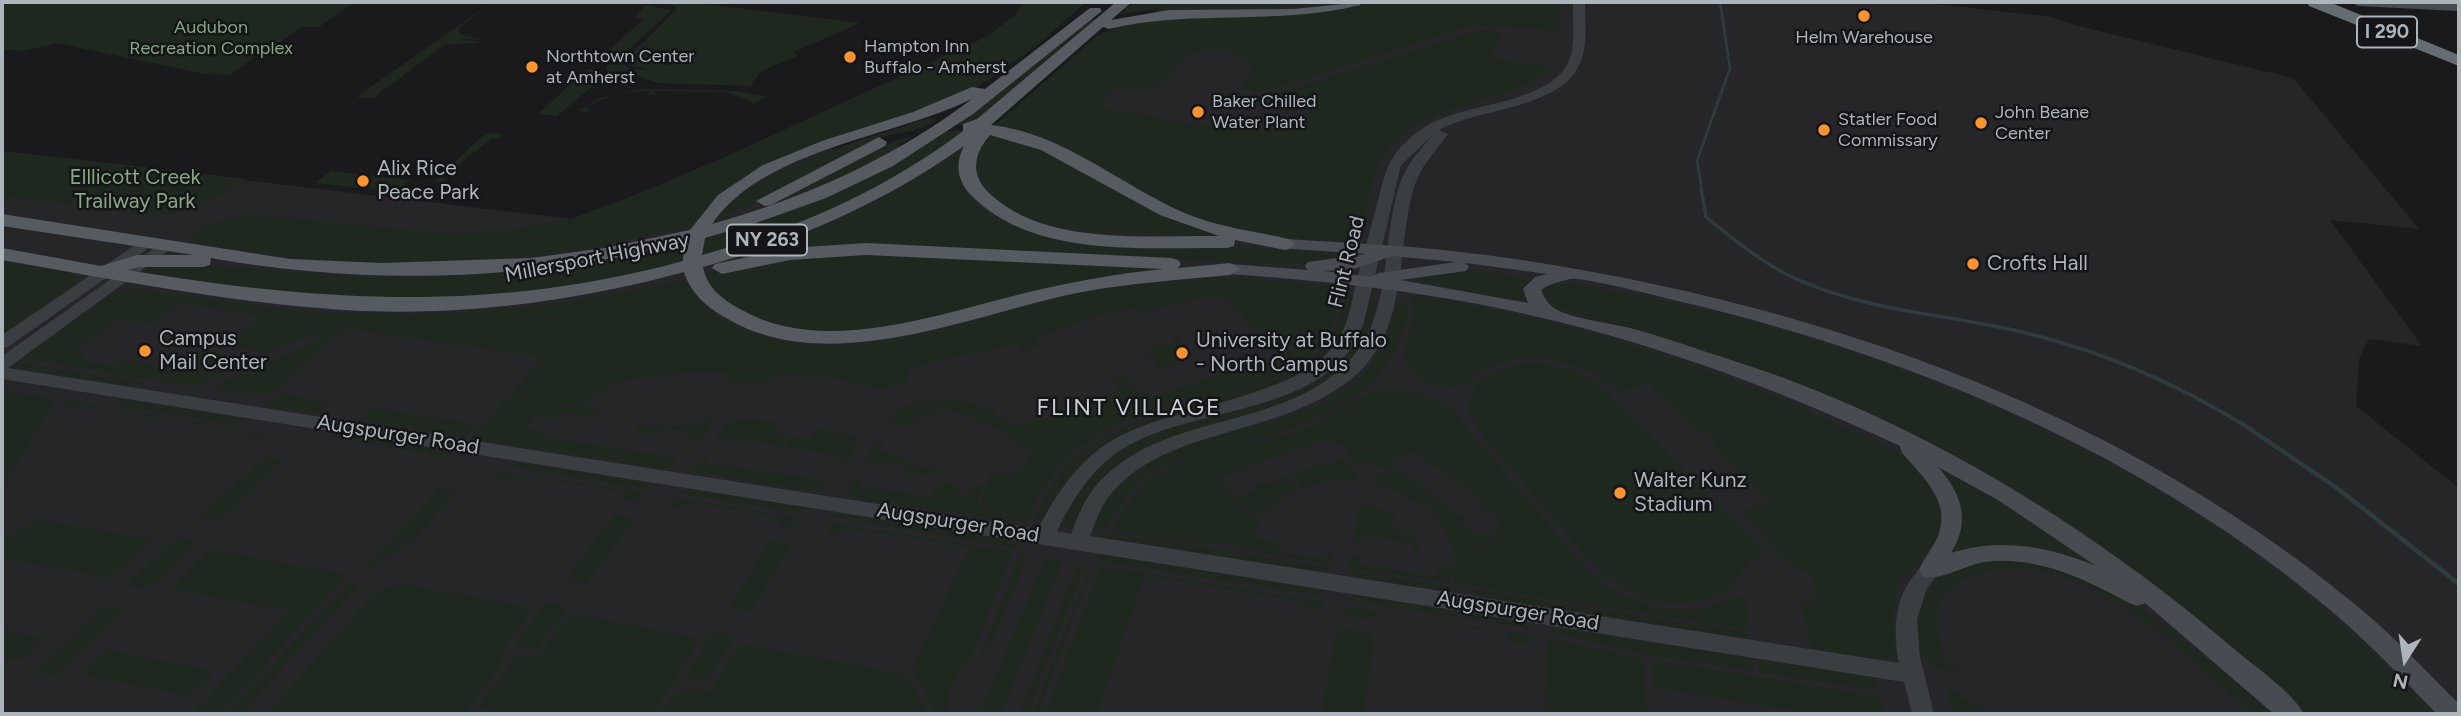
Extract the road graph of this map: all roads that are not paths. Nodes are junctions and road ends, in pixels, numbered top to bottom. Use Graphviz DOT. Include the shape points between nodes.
graph roads {
  1 [pos="1092,2"];
  2 [pos="1108,2"];
  3 [pos="1125,2"];
  4 [pos="1265,2"];
  5 [pos="1334,2"];
  6 [pos="1355,2"];
  7 [pos="1579,2"];
  8 [pos="2315,2"];
  9 [pos="2343,2"];
  10 [pos="2358,2"];
  11 [pos="2372,2"];
  12 [pos="2459,7"];
  13 [pos="1080,41"];
  14 [pos="2459,49"];
  15 [pos="1041,51"];
  16 [pos="2459,61"];
  17 [pos="1021,66"];
  18 [pos="1013,99"];
  19 [pos="1473,113"];
  20 [pos="2,220"];
  21 [pos="1285,244"];
  22 [pos="2,247"];
  23 [pos="146,251"];
  24 [pos="1395,251"];
  25 [pos="2,254"];
  26 [pos="594,255"];
  27 [pos="1372,255"];
  28 [pos="1505,264"];
  29 [pos="306,266"];
  30 [pos="1230,269"];
  31 [pos="104,271"];
  32 [pos="1282,272"];
  33 [pos="125,276"];
  34 [pos="1584,277"];
  35 [pos="1390,280"];
  36 [pos="1365,281"];
  37 [pos="488,302"];
  38 [pos="1550,313"];
  39 [pos="2,343"];
  40 [pos="2,365"];
  41 [pos="2,373"];
  42 [pos="1902,440"];
  43 [pos="1044,537"];
  44 [pos="1077,542"];
  45 [pos="1930,570"];
  46 [pos="2190,625"];
  47 [pos="1914,674"];
  48 [pos="1923,714"];
  49 [pos="2291,714"];
  50 [pos="2453,714"];
  1 -- 15 [label="main road"];
  2 -- 15 [label="main road, Millersport Highway / NY 263"];
  3 -- 13 [label="main road, Millersport Highway / NY 263"];
  4 -- 5 [label="main road"];
  6 -- 13 [label="main road" via="1314,9 1156,9 1124,17"];
  7 -- 19 [label="street, Flint Road" via="1577,57 1566,76 1541,92"];
  8 -- 16 [label="highway, I 290"];
  9 -- 14 [label="highway, I 290"];
  10 -- 11 [label="main road"];
  11 -- 12 [label="main road"];
  13 -- 18 [label="main road, Millersport Highway / NY 263"];
  15 -- 17 [label="main road, Millersport Highway / NY 263"];
  17 -- 26 [label="main road, Millersport Highway / NY 263" via="920,143 843,183 713,229"];
  17 -- 30 [label="main road" via="951,103 779,165 742,185 721,201 700,227 692,246 697,284 746,322 818,337 862,335 1075,287"];
  18 -- 21 [label="main road" via="973,144 966,167 981,198 1000,214 1075,234"];
  18 -- 37 [label="main road, Millersport Highway / NY 263" via="923,166 877,194 802,228 671,270"];
  19 -- 24 [label="street, Flint Road" via="1438,135 1412,167"];
  19 -- 27 [label="street, Flint Road" via="1446,121 1404,150 1394,165"];
  20 -- 23 [label="main road, Millersport Highway / NY 263"];
  21 -- 26 [label="main road" via="1187,221 1017,134 954,128 894,137 733,215"];
  21 -- 27 [label="main road"];
  22 -- 23 [label="main road" via="49,254"];
  23 -- 29 [label="main road"];
  23 -- 29 [label="main road, Millersport Highway / NY 263"];
  23 -- 31 [label="main road"];
  23 -- 33 [label="street"];
  24 -- 27 [label="main road"];
  24 -- 28 [label="main road"];
  24 -- 35 [label="street, Flint Road"];
  25 -- 31 [label="main road, Millersport Highway / NY 263"];
  26 -- 29 [label="main road, Millersport Highway / NY 263" via="472,270"];
  27 -- 32 [label="main road"];
  27 -- 36 [label="street, Flint Road"];
  28 -- 34 [label="main road"];
  28 -- 35 [label="main road"];
  30 -- 32 [label="main road"];
  30 -- 37 [label="main road" via="823,250 555,299"];
  31 -- 33 [label="main road, Millersport Highway / NY 263"];
  31 -- 39 [label="street"];
  32 -- 36 [label="main road"];
  33 -- 37 [label="main road, Millersport Highway / NY 263" via="348,304"];
  33 -- 40 [label="street"];
  34 -- 38 [label="main road" via="1547,279 1532,289 1538,304"];
  34 -- 50 [label="main road" via="1807,331 1920,368 2049,421 2148,474 2327,595"];
  35 -- 36 [label="main road"];
  35 -- 38 [label="main road"];
  35 -- 44 [label="street, Flint Road" via="1375,338 1341,379 1299,406 1163,446 1135,461 1102,491"];
  36 -- 43 [label="street, Flint Road" via="1353,330 1322,368 1280,391 1167,421 1113,445 1067,489"];
  38 -- 42 [label="main road" via="1697,355"];
  41 -- 43 [label="street, Augspurger Road"];
  42 -- 45 [label="main road" via="1937,480 1951,507 1951,531"];
  42 -- 46 [label="main road" via="2039,516"];
  43 -- 44 [label="street, Augspurger Road"];
  44 -- 47 [label="street, Augspurger Road"];
  45 -- 46 [label="main road" via="1989,553 2044,557 2098,575"];
  45 -- 47 [label="street" via="1915,586 1906,609"];
  46 -- 49 [label="main road"];
  47 -- 48 [label="street"];
}
